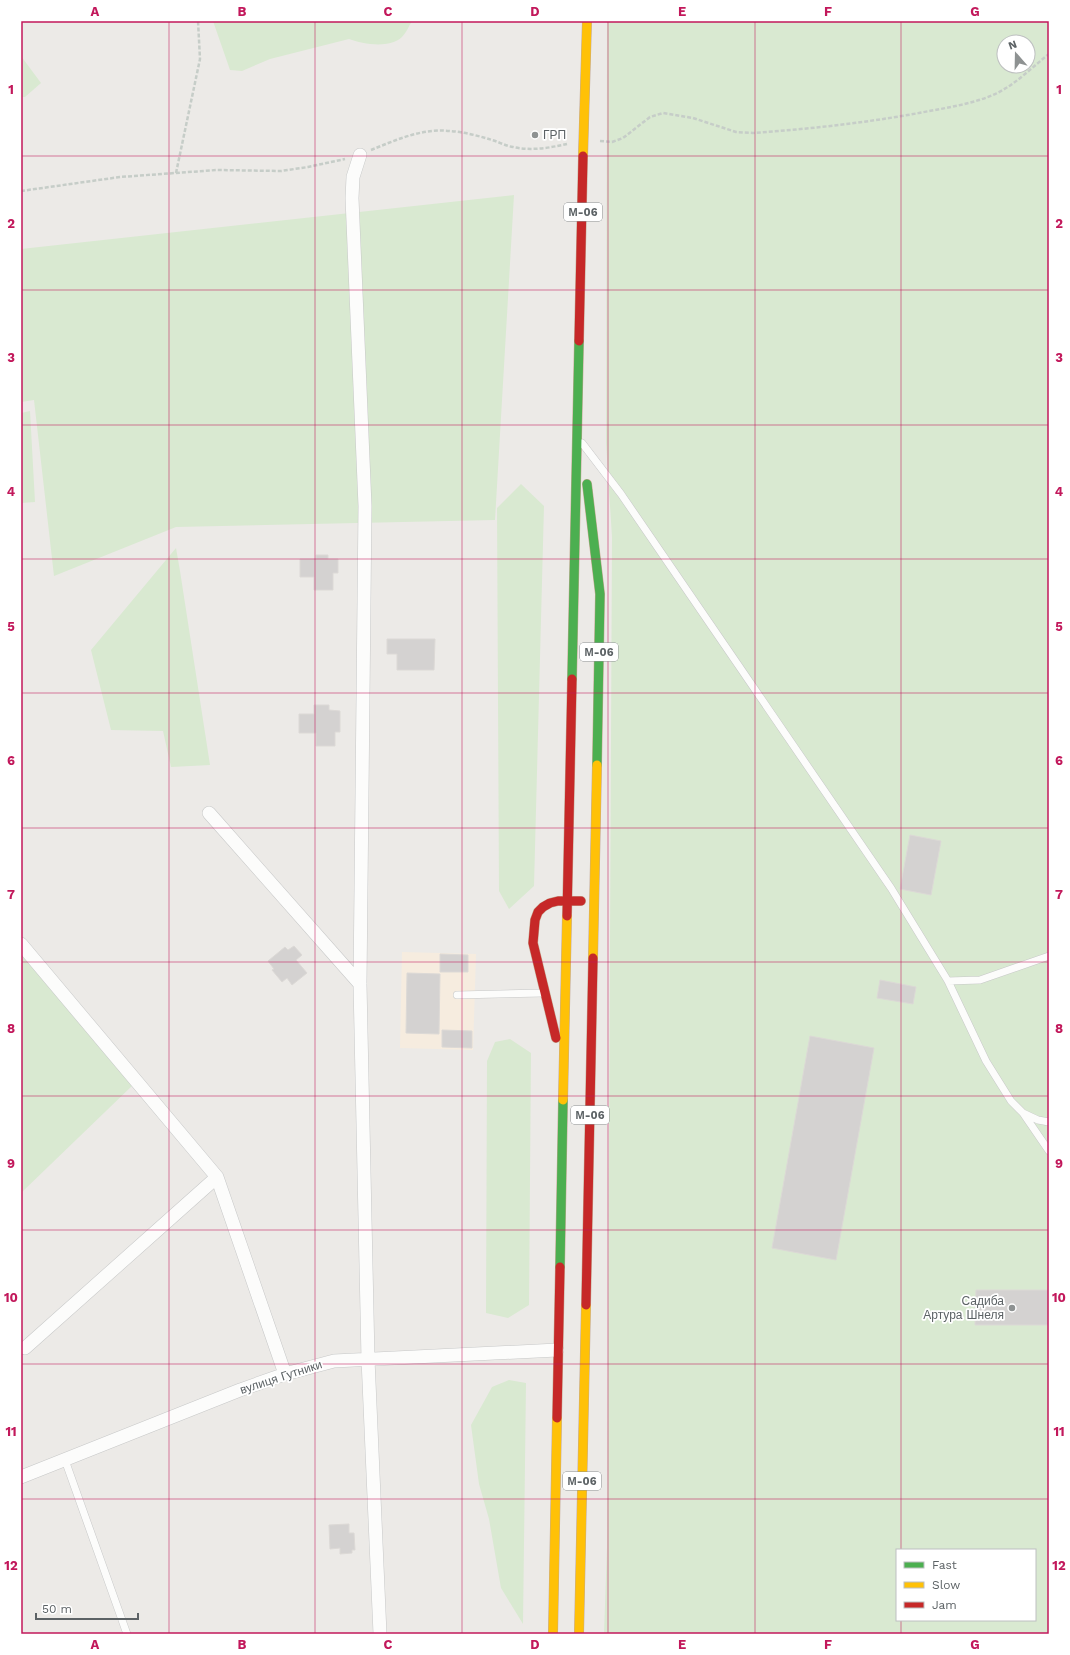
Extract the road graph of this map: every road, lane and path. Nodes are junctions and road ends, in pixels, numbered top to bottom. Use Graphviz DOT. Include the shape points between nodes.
graph roads {
  1 [pos="198,21"];
  2 [pos="587,21"];
  3 [pos="1049,54"];
  4 [pos="585,140"];
  5 [pos="360,155"];
  6 [pos="176,173"];
  7 [pos="21,191"];
  8 [pos="577,403"];
  9 [pos="582,442"];
  10 [pos="209,813"];
  11 [pos="567,900"];
  12 [pos="595,902"];
  13 [pos="21,944"];
  14 [pos="1049,956"];
  15 [pos="948,981"];
  16 [pos="360,984"];
  17 [pos="545,993"];
  18 [pos="457,995"];
  19 [pos="563,1068"];
  20 [pos="1023,1113"];
  21 [pos="1049,1122"];
  22 [pos="1049,1151"];
  23 [pos="217,1177"];
  24 [pos="25,1348"];
  25 [pos="557,1350"];
  26 [pos="368,1359"];
  27 [pos="285,1374"];
  28 [pos="65,1460"];
  29 [pos="21,1477"];
  30 [pos="127,1634"];
  31 [pos="380,1634"];
  32 [pos="553,1634"];
  33 [pos="579,1634"];
  1 -- 6 [label="path" via="200,59"];
  2 -- 4 [label="highway, М-06"];
  3 -- 4 [label="path" via="1002,90 976,101 951,107 868,122 753,133 736,132 693,118 663,113 650,117 623,138 612,142"];
  4 -- 5 [label="path" via="544,149 524,149 467,134 432,131 410,135"];
  4 -- 8 [label="highway, М-06"];
  5 -- 6 [label="path" via="281,171 217,170"];
  5 -- 16 [label="street" via="353,177 352,198 365,506"];
  6 -- 7 [label="path" via="120,177"];
  8 -- 9 [label="highway, М-06"];
  8 -- 11 [label="highway, М-06"];
  9 -- 12 [label="highway, М-06" via="600,594"];
  9 -- 15 [label="lane" via="621,494 886,882"];
  10 -- 16 [label="street"];
  11 -- 12 [label="highway"];
  11 -- 17 [label="highway" via="551,902 540,909 532,928"];
  11 -- 19 [label="highway, М-06"];
  12 -- 33 [label="highway, М-06"];
  13 -- 23 [label="street"];
  14 -- 15 [label="lane" via="980,980"];
  15 -- 20 [label="lane" via="986,1061 1011,1100"];
  16 -- 26 [label="street"];
  17 -- 18 [label="lane"];
  17 -- 19 [label="highway"];
  19 -- 25 [label="highway, М-06"];
  20 -- 21 [label="lane"];
  20 -- 22 [label="lane"];
  23 -- 24 [label="street"];
  23 -- 27 [label="street"];
  25 -- 26 [label="street, вулиця Гутники"];
  25 -- 32 [label="highway, М-06"];
  26 -- 27 [label="street, вулиця Гутники" via="334,1361"];
  26 -- 31 [label="street"];
  27 -- 28 [label="street, вулиця Гутники"];
  28 -- 29 [label="street, вулиця Гутники"];
  28 -- 30 [label="lane"];
}
